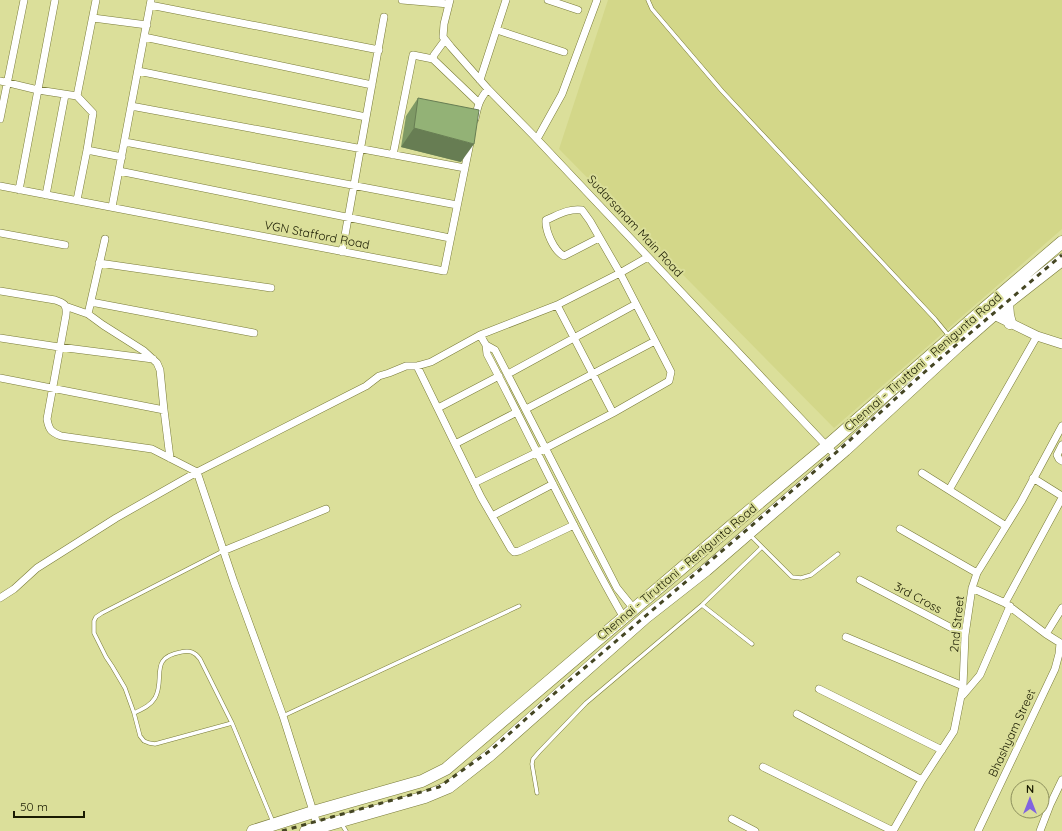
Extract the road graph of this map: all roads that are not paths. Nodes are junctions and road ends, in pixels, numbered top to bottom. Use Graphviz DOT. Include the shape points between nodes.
graph roads {
  1 [pos="24,0"];
  2 [pos="55,0"];
  3 [pos="96,0"];
  4 [pos="402,0"];
  5 [pos="506,0"];
  6 [pos="548,0"];
  7 [pos="597,0"];
  8 [pos="648,0"];
  9 [pos="449,2"];
  10 [pos="151,3"];
  11 [pos="578,10"];
  12 [pos="384,17"];
  13 [pos="93,18"];
  14 [pos="147,25"];
  15 [pos="497,30"];
  16 [pos="144,36"];
  17 [pos="445,40"];
  18 [pos="379,50"];
  19 [pos="564,52"];
  20 [pos="433,58"];
  21 [pos="138,71"];
  22 [pos="480,80"];
  23 [pos="0,81"];
  24 [pos="8,82"];
  25 [pos="372,84"];
  26 [pos="488,88"];
  27 [pos="38,90"];
  28 [pos="65,95"];
  29 [pos="77,96"];
  30 [pos="478,103"];
  31 [pos="132,106"];
  32 [pos="366,117"];
  33 [pos="0,119"];
  34 [pos="474,125"];
  35 [pos="471,139"];
  36 [pos="537,139"];
  37 [pos="125,142"];
  38 [pos="87,150"];
  39 [pos="360,150"];
  40 [pos="393,155"];
  41 [pos="122,157"];
  42 [pos="465,168"];
  43 [pos="119,171"];
  44 [pos="0,186"];
  45 [pos="354,186"];
  46 [pos="19,190"];
  47 [pos="46,195"];
  48 [pos="77,200"];
  49 [pos="457,205"];
  50 [pos="112,207"];
  51 [pos="348,217"];
  52 [pos="0,233"];
  53 [pos="450,238"];
  54 [pos="599,238"];
  55 [pos="105,239"];
  56 [pos="1062,242"];
  57 [pos="65,245"];
  58 [pos="342,252"];
  59 [pos="1048,254"];
  60 [pos="648,257"];
  61 [pos="1061,262"];
  62 [pos="99,263"];
  63 [pos="620,273"];
  64 [pos="271,288"];
  65 [pos="0,291"];
  66 [pos="91,302"];
  67 [pos="1007,303"];
  68 [pos="557,304"];
  69 [pos="636,304"];
  70 [pos="66,306"];
  71 [pos="990,311"];
  72 [pos="88,314"];
  73 [pos="1010,323"];
  74 [pos="254,333"];
  75 [pos="480,335"];
  76 [pos="1037,336"];
  77 [pos="0,338"];
  78 [pos="574,338"];
  79 [pos="951,338"];
  80 [pos="655,341"];
  81 [pos="1062,344"];
  82 [pos="486,345"];
  83 [pos="59,347"];
  84 [pos="153,359"];
  85 [pos="417,366"];
  86 [pos="508,374"];
  87 [pos="593,374"];
  88 [pos="499,376"];
  89 [pos="0,378"];
  90 [pos="52,388"];
  91 [pos="438,408"];
  92 [pos="526,409"];
  93 [pos="164,410"];
  94 [pos="517,412"];
  95 [pos="613,413"];
  96 [pos="1062,426"];
  97 [pos="455,444"];
  98 [pos="1062,445"];
  99 [pos="827,446"];
  100 [pos="546,448"];
  101 [pos="537,452"];
  102 [pos="837,457"];
  103 [pos="170,458"];
  104 [pos="1062,461"];
  105 [pos="197,472"];
  106 [pos="922,473"];
  107 [pos="1033,478"];
  108 [pos="474,482"];
  109 [pos="553,484"];
  110 [pos="949,490"];
  111 [pos="1062,497"];
  112 [pos="326,509"];
  113 [pos="492,516"];
  114 [pos="574,525"];
  115 [pos="1006,526"];
  116 [pos="900,529"];
  117 [pos="748,533"];
  118 [pos="590,535"];
  119 [pos="582,540"];
  120 [pos="762,547"];
  121 [pos="223,551"];
  122 [pos="838,554"];
  123 [pos="977,573"];
  124 [pos="860,580"];
  125 [pos="972,588"];
  126 [pos="0,598"];
  127 [pos="1008,604"];
  128 [pos="702,605"];
  129 [pos="519,606"];
  130 [pos="1062,608"];
  131 [pos="634,610"];
  132 [pos="624,618"];
  133 [pos="1046,634"];
  134 [pos="965,636"];
  135 [pos="846,637"];
  136 [pos="752,644"];
  137 [pos="1061,644"];
  138 [pos="963,686"];
  139 [pos="819,689"];
  140 [pos="961,697"];
  141 [pos="134,713"];
  142 [pos="797,714"];
  143 [pos="283,716"];
  144 [pos="232,723"];
  145 [pos="942,750"];
  146 [pos="763,767"];
  147 [pos="922,780"];
  148 [pos="1062,780"];
  149 [pos="537,793"];
  150 [pos="313,812"];
  151 [pos="732,819"];
  152 [pos="343,826"];
  153 [pos="318,827"];
  154 [pos="263,829"];
  155 [pos="306,831"];
  156 [pos="755,831"];
  157 [pos="893,831"];
  158 [pos="978,831"];
  159 [pos="1040,831"];
  1 -- 24 [label="street"];
  2 -- 27 [label="street"];
  3 -- 13 [label="street"];
  4 -- 9 [label="street"];
  5 -- 15 [label="street"];
  6 -- 11 [label="street"];
  7 -- 36 [label="street" via="562,94"];
  8 -- 79 [label="lane" via="652,9 722,91"];
  9 -- 17 [label="street" via="444,24"];
  10 -- 14 [label="street"];
  10 -- 18 [label="street"];
  12 -- 18 [label="street"];
  13 -- 14 [label="street"];
  13 -- 29 [label="street"];
  14 -- 16 [label="street"];
  15 -- 19 [label="street"];
  15 -- 22 [label="street"];
  16 -- 21 [label="street"];
  16 -- 25 [label="street"];
  17 -- 20 [label="street"];
  17 -- 22 [label="street, Sudarsanam Main Road"];
  18 -- 25 [label="street"];
  20 -- 30 [label="street"];
  20 -- 40 [label="street" via="413,55"];
  21 -- 31 [label="street"];
  21 -- 32 [label="street"];
  22 -- 26 [label="street, Sudarsanam Main Road"];
  23 -- 24 [label="street"];
  24 -- 27 [label="street"];
  24 -- 33 [label="street"];
  25 -- 32 [label="street"];
  26 -- 30 [label="street"];
  26 -- 36 [label="street, Sudarsanam Main Road"];
  27 -- 28 [label="street"];
  27 -- 46 [label="street"];
  28 -- 29 [label="street"];
  28 -- 47 [label="street"];
  29 -- 38 [label="street" via="93,112"];
  30 -- 34 [label="street"];
  31 -- 37 [label="street"];
  31 -- 39 [label="street"];
  32 -- 39 [label="street"];
  35 -- 42 [label="street, VGN Stafford Road"];
  36 -- 60 [label="street, Sudarsanam Main Road"];
  37 -- 41 [label="street"];
  37 -- 45 [label="street"];
  38 -- 41 [label="street"];
  38 -- 48 [label="street"];
  39 -- 40 [label="street"];
  39 -- 45 [label="street"];
  40 -- 42 [label="street"];
  41 -- 43 [label="street"];
  42 -- 49 [label="street, VGN Stafford Road"];
  43 -- 50 [label="street"];
  43 -- 51 [label="street"];
  44 -- 46 [label="street, VGN Stafford Road"];
  45 -- 49 [label="street"];
  45 -- 51 [label="street"];
  46 -- 47 [label="street, VGN Stafford Road"];
  47 -- 48 [label="street, VGN Stafford Road"];
  48 -- 50 [label="street, VGN Stafford Road"];
  49 -- 53 [label="street, VGN Stafford Road"];
  50 -- 58 [label="street, VGN Stafford Road"];
  51 -- 53 [label="street"];
  51 -- 58 [label="street"];
  52 -- 57 [label="street"];
  53 -- 58 [label="street, VGN Stafford Road" via="444,271"];
  54 -- 54 [label="street" via="582,210 569,210 546,220 548,234 559,254 564,256"];
  54 -- 63 [label="street"];
  55 -- 62 [label="street"];
  56 -- 59 [label="highway, Chennai - Tiruttani - Renigunta Road"];
  59 -- 61 [label="lane"];
  59 -- 71 [label="highway, Chennai - Tiruttani - Renigunta Road"];
  60 -- 63 [label="street"];
  60 -- 99 [label="street, Sudarsanam Main Road"];
  61 -- 67 [label="highway, Chennai - Tiruttani - Renigunta Road"];
  62 -- 64 [label="street"];
  62 -- 66 [label="street"];
  63 -- 68 [label="street"];
  63 -- 69 [label="street"];
  65 -- 70 [label="street" via="55,300"];
  66 -- 72 [label="street"];
  66 -- 74 [label="street"];
  67 -- 71 [label="highway, Chennai - Tiruttani - Renigunta Road"];
  67 -- 73 [label="highway"];
  68 -- 75 [label="street"];
  68 -- 78 [label="street"];
  69 -- 78 [label="street"];
  69 -- 80 [label="street"];
  70 -- 72 [label="street"];
  70 -- 83 [label="street"];
  71 -- 73 [label="street"];
  71 -- 79 [label="highway, Chennai - Tiruttani - Renigunta Road"];
  71 -- 102 [label="highway, Chennai - Tiruttani - Renigunta Road" via="958,346"];
  72 -- 84 [label="street"];
  73 -- 76 [label="street"];
  75 -- 82 [label="street"];
  75 -- 85 [label="street" via="431,362"];
  76 -- 81 [label="street"];
  76 -- 110 [label="street"];
  77 -- 83 [label="street"];
  78 -- 86 [label="street"];
  78 -- 87 [label="street"];
  79 -- 99 [label="highway, Chennai - Tiruttani - Renigunta Road"];
  80 -- 87 [label="street"];
  80 -- 95 [label="street" via="671,372 669,381"];
  82 -- 86 [label="street" via="496,350"];
  82 -- 88 [label="street" via="487,354"];
  83 -- 84 [label="street"];
  83 -- 90 [label="street"];
  84 -- 93 [label="street" via="160,370"];
  85 -- 91 [label="street"];
  85 -- 105 [label="street" via="406,366 379,376 366,386"];
  86 -- 92 [label="street"];
  87 -- 92 [label="street"];
  87 -- 95 [label="street"];
  88 -- 91 [label="street"];
  88 -- 94 [label="street"];
  89 -- 90 [label="street"];
  90 -- 93 [label="street"];
  90 -- 103 [label="street" via="47,419 49,428 55,434 152,449"];
  91 -- 97 [label="street"];
  92 -- 100 [label="street"];
  93 -- 103 [label="street"];
  94 -- 97 [label="street"];
  94 -- 101 [label="street"];
  95 -- 100 [label="street"];
  96 -- 107 [label="street, 2nd Street"];
  97 -- 108 [label="street"];
  98 -- 104 [label="street" via="1057,455"];
  99 -- 102 [label="street, Sudarsanam Main Road"];
  99 -- 131 [label="highway, Chennai - Tiruttani - Renigunta Road"];
  100 -- 101 [label="street"];
  100 -- 118 [label="street"];
  101 -- 108 [label="street"];
  101 -- 109 [label="street"];
  102 -- 117 [label="highway, Chennai - Tiruttani - Renigunta Road"];
  103 -- 105 [label="street"];
  105 -- 121 [label="street"];
  105 -- 126 [label="street" via="116,518 37,568"];
  106 -- 110 [label="street"];
  107 -- 111 [label="street"];
  107 -- 115 [label="street, 2nd Street"];
  108 -- 113 [label="street"];
  109 -- 113 [label="street"];
  109 -- 114 [label="street"];
  110 -- 115 [label="street"];
  111 -- 127 [label="street"];
  112 -- 121 [label="street"];
  113 -- 114 [label="street" via="514,552"];
  114 -- 119 [label="street"];
  115 -- 123 [label="street, 2nd Street"];
  116 -- 123 [label="street"];
  117 -- 120 [label="lane"];
  117 -- 152 [label="highway, Chennai - Tiruttani - Renigunta Road" via="646,617 490,755 449,787"];
  118 -- 119 [label="street"];
  118 -- 131 [label="street" via="617,588"];
  119 -- 132 [label="street"];
  120 -- 122 [label="lane" via="792,577 801,578 811,575"];
  120 -- 128 [label="lane"];
  121 -- 141 [label="lane" via="96,617 94,633 125,688"];
  121 -- 143 [label="street"];
  123 -- 125 [label="street, 2nd Street"];
  124 -- 134 [label="street, 3rd Cross"];
  125 -- 127 [label="street"];
  125 -- 134 [label="street, 2nd Street"];
  127 -- 133 [label="street"];
  127 -- 140 [label="street" via="980,675"];
  128 -- 136 [label="lane"];
  128 -- 149 [label="lane" via="586,703 533,759 532,769"];
  129 -- 143 [label="lane"];
  130 -- 133 [label="street"];
  131 -- 132 [label="highway, Chennai - Tiruttani - Renigunta Road"];
  132 -- 150 [label="highway, Chennai - Tiruttani - Renigunta Road" via="446,769 422,782"];
  133 -- 137 [label="street"];
  134 -- 138 [label="street, 2nd Street"];
  135 -- 138 [label="street"];
  137 -- 158 [label="street, Bhashyam Street" via="1055,669"];
  138 -- 140 [label="street, 2nd Street"];
  139 -- 145 [label="street"];
  140 -- 145 [label="street, 2nd Street" via="954,731"];
  141 -- 144 [label="lane" via="140,736 144,741 155,744"];
  141 -- 144 [label="lane" via="148,706 155,698 165,657 191,651 200,659"];
  142 -- 147 [label="street"];
  143 -- 150 [label="street"];
  144 -- 154 [label="lane"];
  145 -- 147 [label="street, 2nd Street"];
  146 -- 157 [label="street"];
  147 -- 157 [label="street, 2nd Street"];
  148 -- 159 [label="street"];
  150 -- 153 [label="street"];
  150 -- 154 [label="highway, Chennai - Tiruttani - Renigunta Road"];
  151 -- 156 [label="street"];
  152 -- 153 [label="highway, Chennai - Tiruttani - Renigunta Road"];
  153 -- 155 [label="highway, Chennai - Tiruttani - Renigunta Road"];
}
